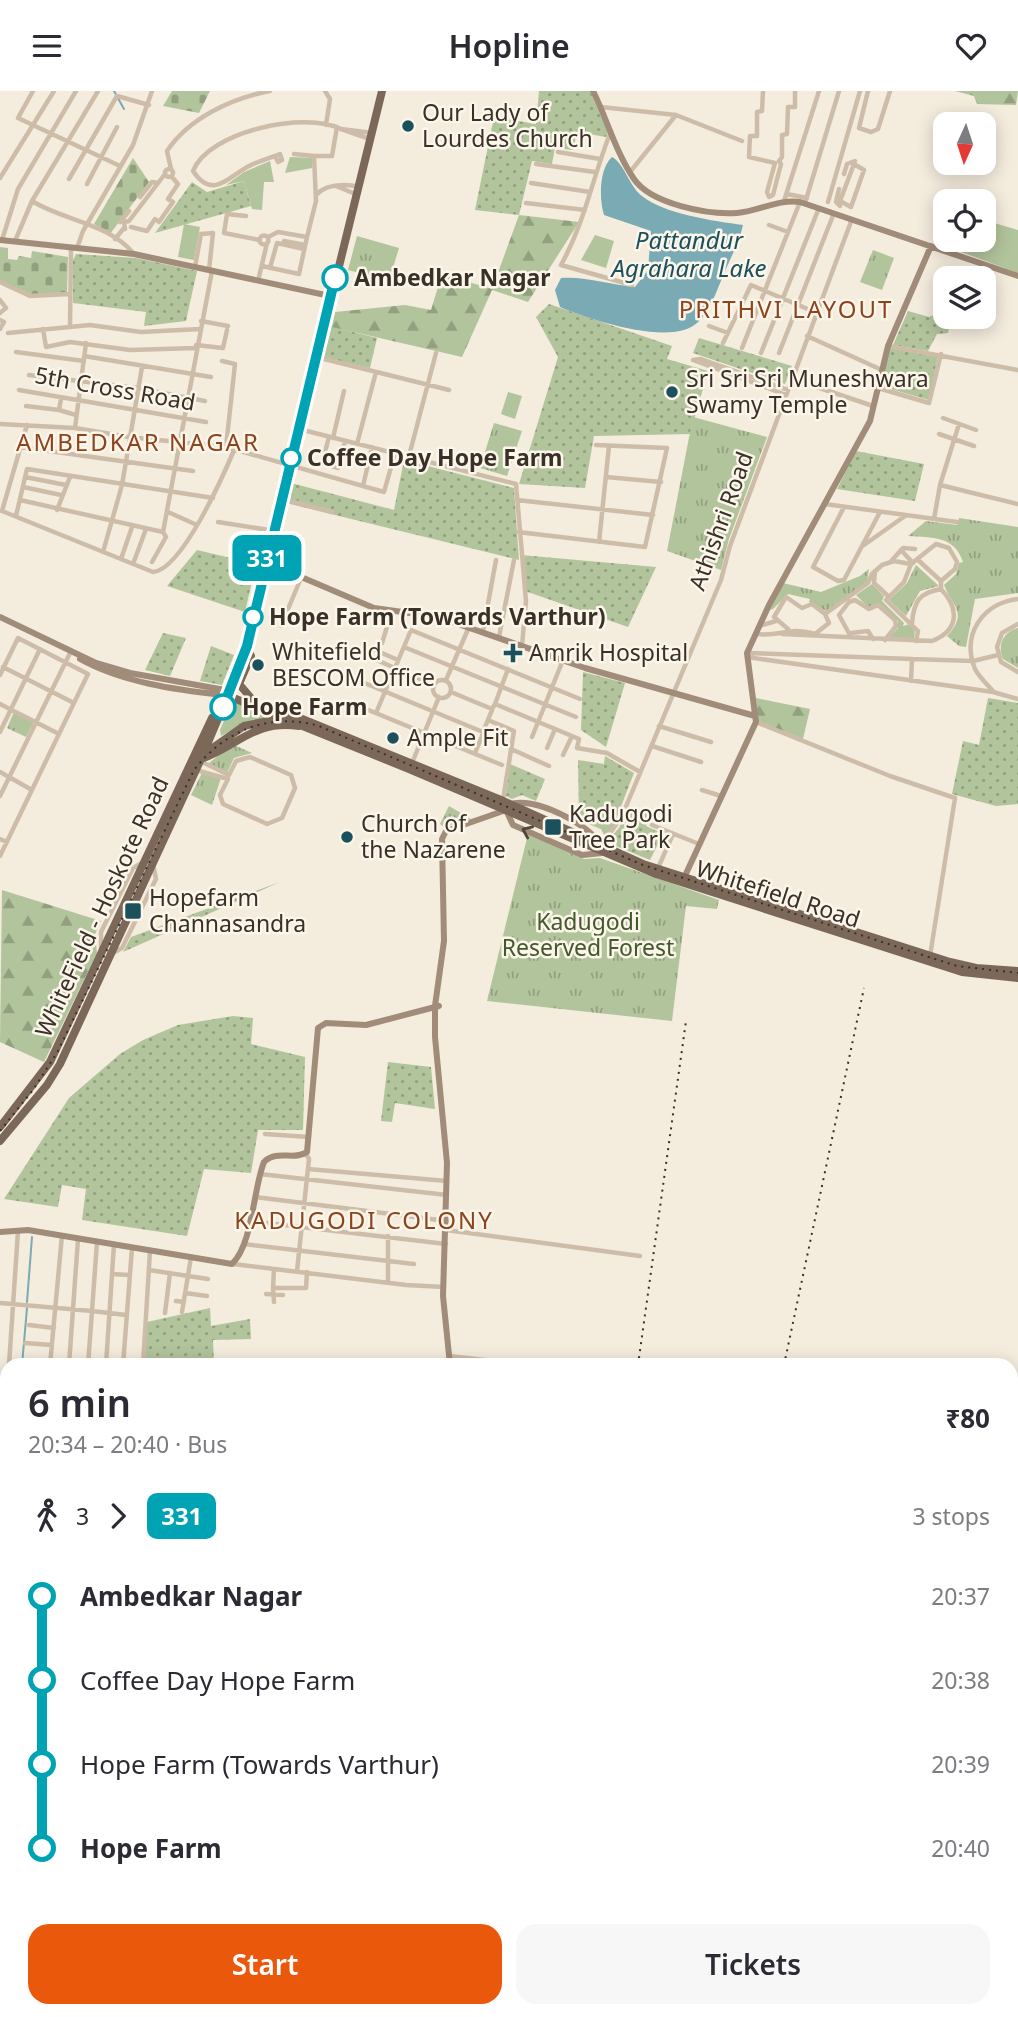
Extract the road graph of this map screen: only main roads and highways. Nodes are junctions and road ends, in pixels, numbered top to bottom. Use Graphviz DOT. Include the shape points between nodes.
graph roads {
  1 [pos="379,91"];
  2 [pos="369,135"];
  3 [pos="328,296"];
  4 [pos="287,466"];
  5 [pos="266,565"];
  6 [pos="257,593"];
  7 [pos="246,647"];
  8 [pos="227,693"];
  9 [pos="251,698"];
  10 [pos="289,719"];
  11 [pos="309,727"];
  12 [pos="354,742"];
  13 [pos="201,759"];
  14 [pos="506,805"];
  15 [pos="602,849"];
  16 [pos="149,863"];
  17 [pos="105,955"];
  18 [pos="1018,971"];
  19 [pos="1018,978"];
  20 [pos="44,1072"];
  21 [pos="52,1078"];
  22 [pos="0,1127"];
  23 [pos="0,1140"];
  1 -- 2 [label="main road"];
  2 -- 3 [label="main road"];
  2 -- 3 [label="main road"];
  3 -- 4 [label="main road"];
  3 -- 4 [label="main road"];
  4 -- 5 [label="main road"];
  4 -- 8 [label="main road"];
  5 -- 6 [label="main road"];
  5 -- 7 [label="main road"];
  7 -- 8 [label="main road"];
  7 -- 9 [label="main road" via="251,656 239,684"];
  8 -- 9 [label="main road, Whitefield Road"];
  8 -- 10 [label="main road, Whitefield Road"];
  8 -- 13 [label="main road, WhiteField - Hoskote Road"];
  8 -- 16 [label="main road, WhiteField - Hoskote Road"];
  9 -- 12 [label="main road, Whitefield Road"];
  10 -- 11 [label="main road, Whitefield Road"];
  10 -- 13 [label="main road" via="244,726"];
  11 -- 12 [label="main road, Whitefield Road"];
  11 -- 13 [label="main road" via="275,726 244,734"];
  12 -- 14 [label="main road, Whitefield Road"];
  12 -- 14 [label="main road, Whitefield Road"];
  13 -- 16 [label="main road, WhiteField - Hoskote Road"];
  14 -- 15 [label="main road, Whitefield Road"];
  15 -- 18 [label="main road, Whitefield Road" via="930,956 971,967"];
  15 -- 19 [label="main road, Whitefield Road" via="682,883 962,972"];
  16 -- 17 [label="main road, WhiteField - Hoskote Road"];
  17 -- 20 [label="main road, WhiteField - Hoskote Road"];
  17 -- 21 [label="main road, WhiteField - Hoskote Road"];
  20 -- 21 [label="main road"];
  20 -- 22 [label="main road, WhiteField - Hoskote Road"];
  21 -- 23 [label="main road, WhiteField - Hoskote Road"];
}
